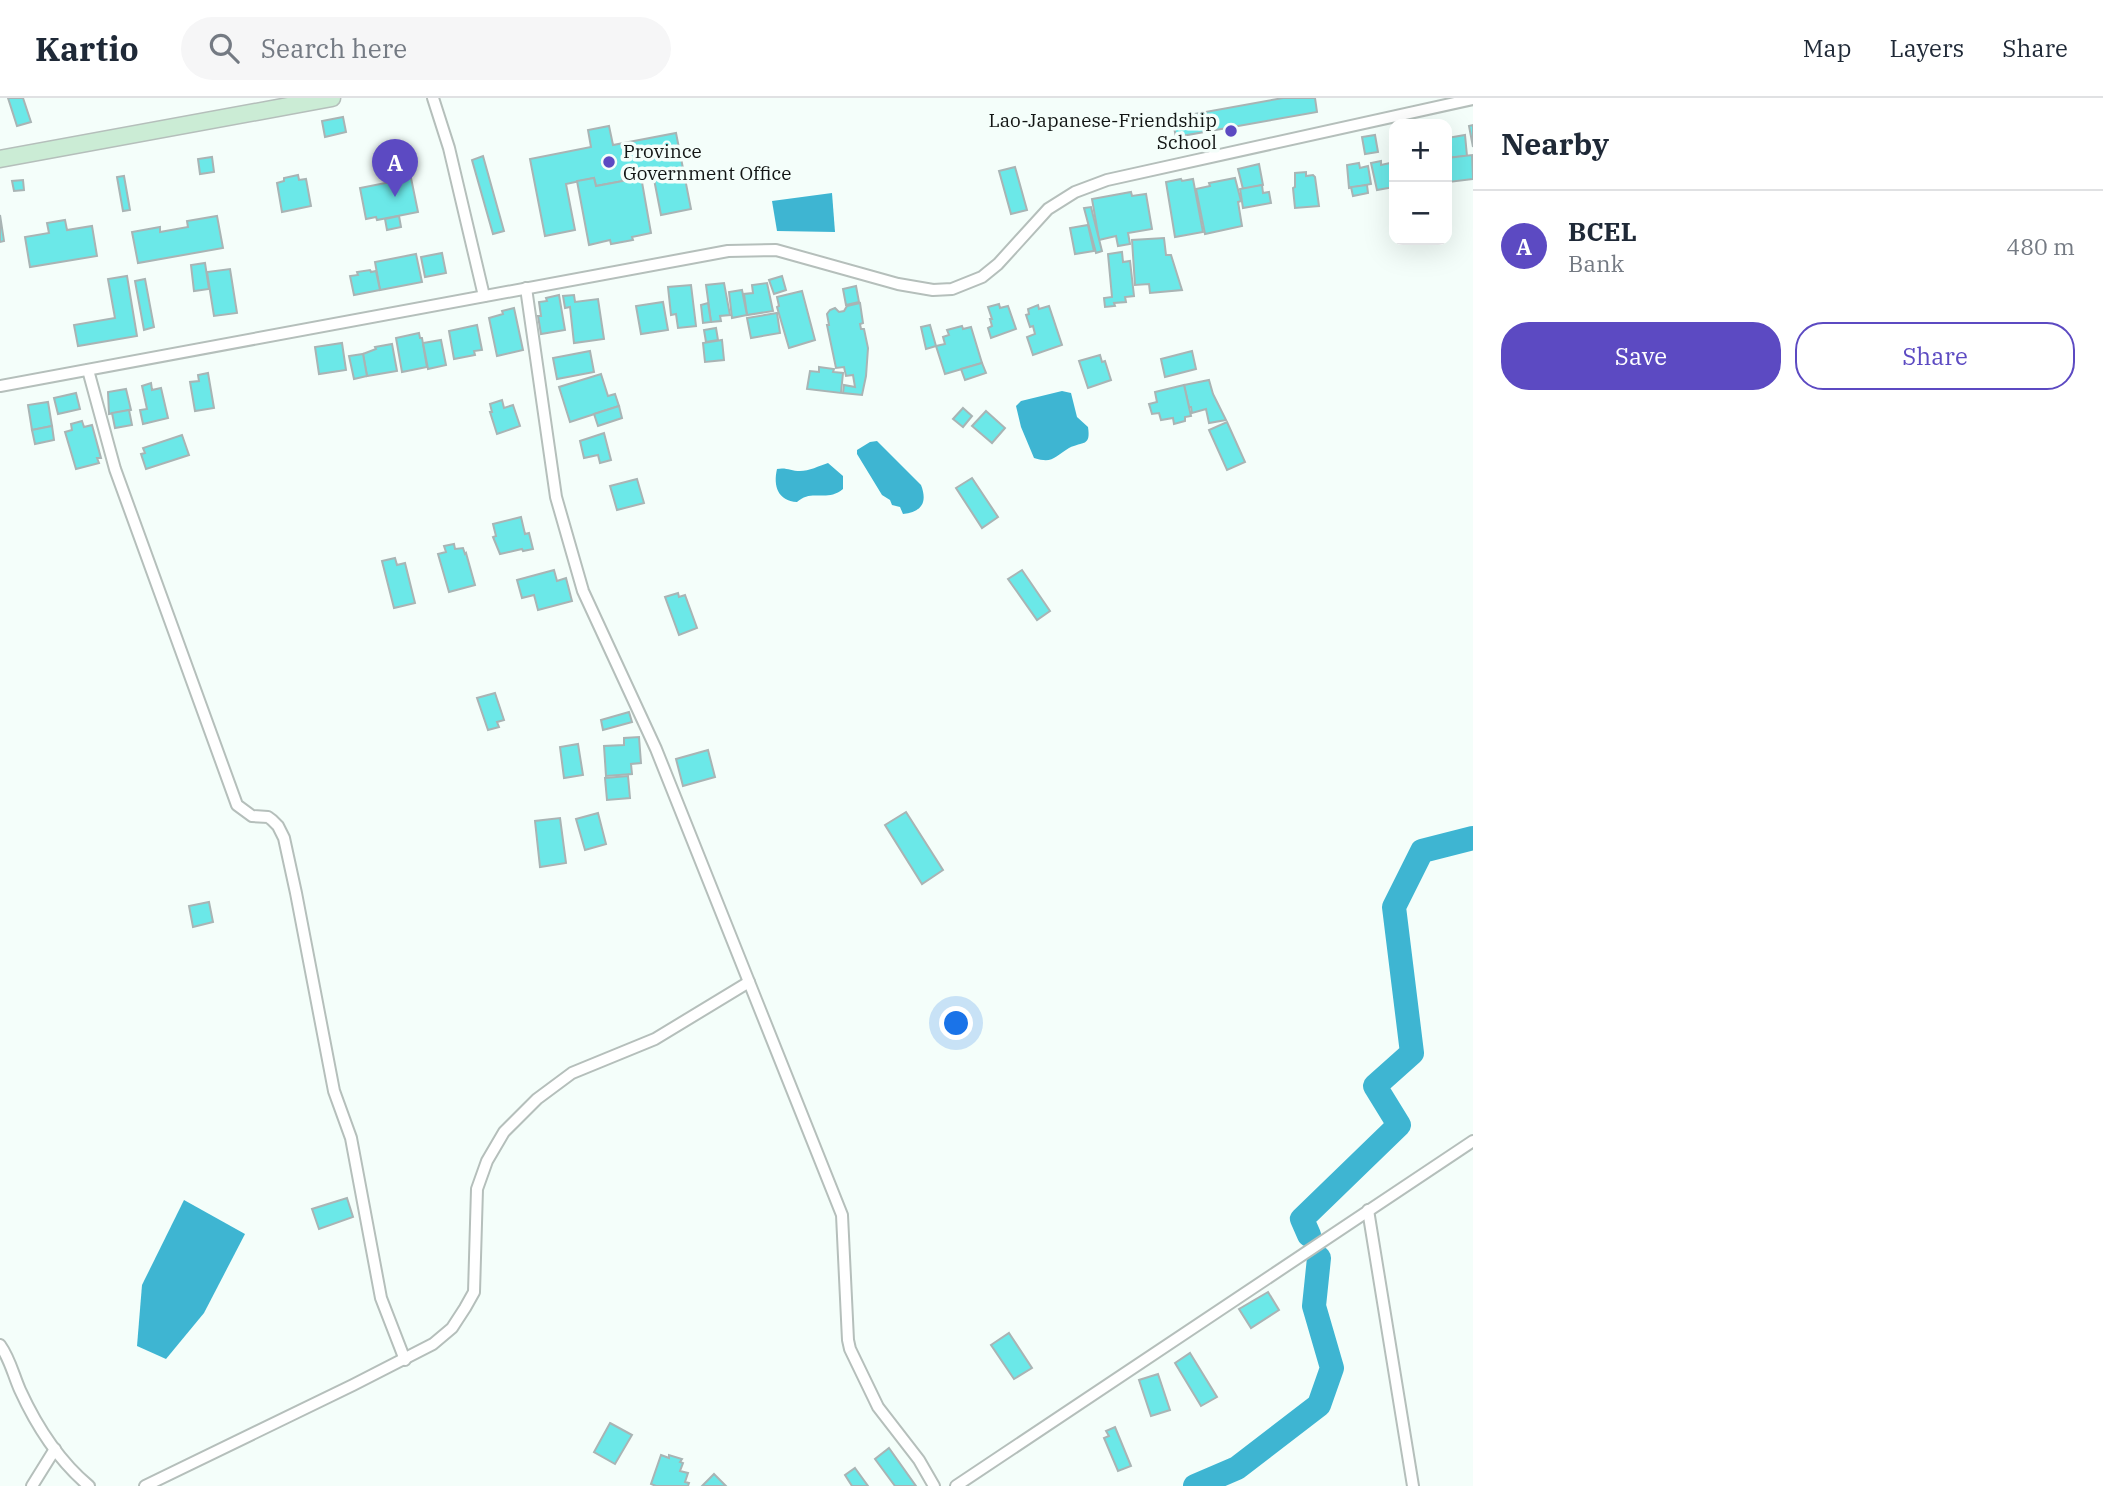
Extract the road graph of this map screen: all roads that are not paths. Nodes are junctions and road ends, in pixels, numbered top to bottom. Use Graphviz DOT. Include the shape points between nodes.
graph roads {
  1 [pos="332,98"];
  2 [pos="433,98"];
  3 [pos="1473,99"];
  4 [pos="1461,100"];
  5 [pos="0,159"];
  6 [pos="526,288"];
  7 [pos="484,296"];
  8 [pos="88,370"];
  9 [pos="0,386"];
  10 [pos="749,982"];
  11 [pos="1473,1141"];
  12 [pos="1368,1210"];
  13 [pos="0,1345"];
  14 [pos="405,1360"];
  15 [pos="55,1449"];
  16 [pos="32,1486"];
  17 [pos="89,1486"];
  18 [pos="145,1486"];
  19 [pos="934,1486"];
  20 [pos="956,1486"];
  21 [pos="1412,1486"];
  1 -- 5 [label="street"];
  2 -- 7 [label="street"];
  3 -- 4 [label="street"];
  4 -- 6 [label="street" via="1121,177 1075,192 1048,209 982,277 952,289 898,284 776,250 728,251"];
  6 -- 7 [label="street"];
  6 -- 10 [label="street" via="556,498 583,591 656,749"];
  7 -- 8 [label="street"];
  8 -- 9 [label="street"];
  8 -- 14 [label="street" via="116,469 237,806 252,816 268,817 284,838 334,1091 351,1138 382,1298"];
  10 -- 14 [label="street" via="655,1039 572,1073 504,1132 477,1189 474,1292 452,1328"];
  10 -- 19 [label="street" via="842,1214 850,1349 878,1407"];
  11 -- 12 [label="street"];
  12 -- 20 [label="street"];
  12 -- 21 [label="street"];
  13 -- 15 [label="street" via="33,1418"];
  14 -- 18 [label="street"];
  15 -- 16 [label="street"];
  15 -- 17 [label="street"];
}
